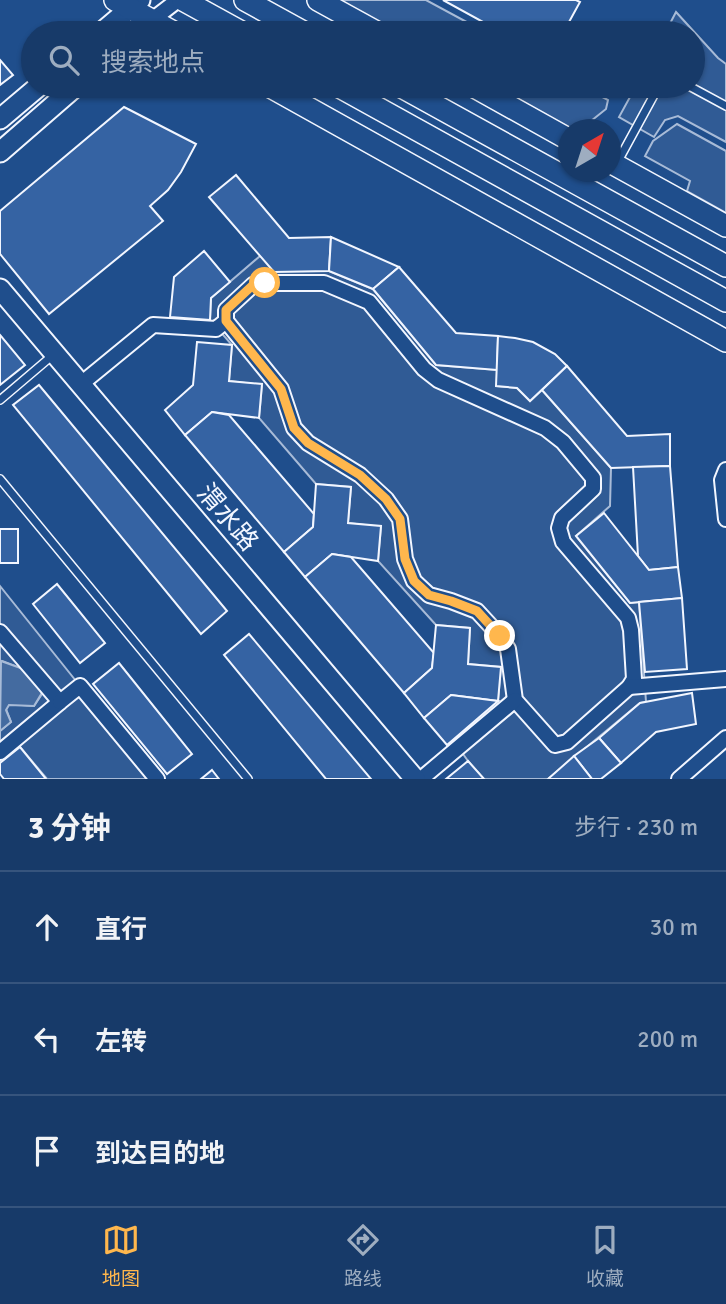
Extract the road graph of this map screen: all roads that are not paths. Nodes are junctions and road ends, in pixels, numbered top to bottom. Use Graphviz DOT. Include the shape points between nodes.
graph roads {
  1 [pos="181,0"];
  2 [pos="245,0"];
  3 [pos="318,0"];
  4 [pos="129,3"];
  5 [pos="112,21"];
  6 [pos="141,21"];
  7 [pos="153,21"];
  8 [pos="220,21"];
  9 [pos="283,21"];
  10 [pos="356,21"];
  11 [pos="705,95"];
  12 [pos="25,98"];
  13 [pos="62,98"];
  14 [pos="291,98"];
  15 [pos="360,98"];
  16 [pos="422,98"];
  17 [pos="494,98"];
  18 [pos="652,98"];
  19 [pos="726,106"];
  20 [pos="0,119"];
  21 [pos="558,133"];
  22 [pos="621,151"];
  23 [pos="0,152"];
  24 [pos="621,168"];
  25 [pos="726,226"];
  26 [pos="726,266"];
  27 [pos="0,289"];
  28 [pos="726,301"];
  29 [pos="226,321"];
  30 [pos="726,341"];
  31 [pos="55,354"];
  32 [pos="81,384"];
  33 [pos="0,400"];
  34 [pos="726,470"];
  35 [pos="0,480"];
  36 [pos="726,519"];
  37 [pos="0,632"];
  38 [pos="726,679"];
  39 [pos="629,687"];
  40 [pos="515,700"];
  41 [pos="60,702"];
  42 [pos="726,738"];
  43 [pos="0,752"];
  44 [pos="157,779"];
  45 [pos="248,779"];
  46 [pos="415,779"];
  47 [pos="421,779"];
  48 [pos="679,779"];
  1 -- 7 [label="street"];
  1 -- 8 [label="main road"];
  2 -- 9 [label="main road"];
  3 -- 10 [label="main road"];
  4 -- 5 [label="street"];
  4 -- 6 [label="main road"];
  11 -- 19 [label="lane"];
  12 -- 20 [label="street"];
  13 -- 23 [label="street"];
  14 -- 30 [label="main road"];
  15 -- 28 [label="main road"];
  16 -- 26 [label="main road"];
  17 -- 21 [label="main road"];
  18 -- 22 [label="lane"];
  24 -- 25 [label="main road"];
  27 -- 31 [label="street, 渭水路"];
  29 -- 32 [label="street" via="216,329 153,326"];
  29 -- 39 [label="street" via="226,310 253,285 324,283 369,302 438,380 545,428 563,442 593,478 593,489 562,517 562,542 628,618 634,679"];
  29 -- 40 [label="street" via="281,389 294,428 386,499 400,519 405,559 414,581 429,595 477,611 500,636 508,649"];
  31 -- 32 [label="street, 渭水路"];
  31 -- 33 [label="lane"];
  32 -- 46 [label="street, 渭水路"];
  34 -- 36 [label="street" via="722,480"];
  35 -- 45 [label="lane"];
  37 -- 41 [label="street"];
  38 -- 39 [label="street"];
  39 -- 40 [label="street" via="566,742 555,745"];
  40 -- 47 [label="street"];
  41 -- 43 [label="street"];
  41 -- 44 [label="street" via="80,686"];
  42 -- 48 [label="street"];
}
